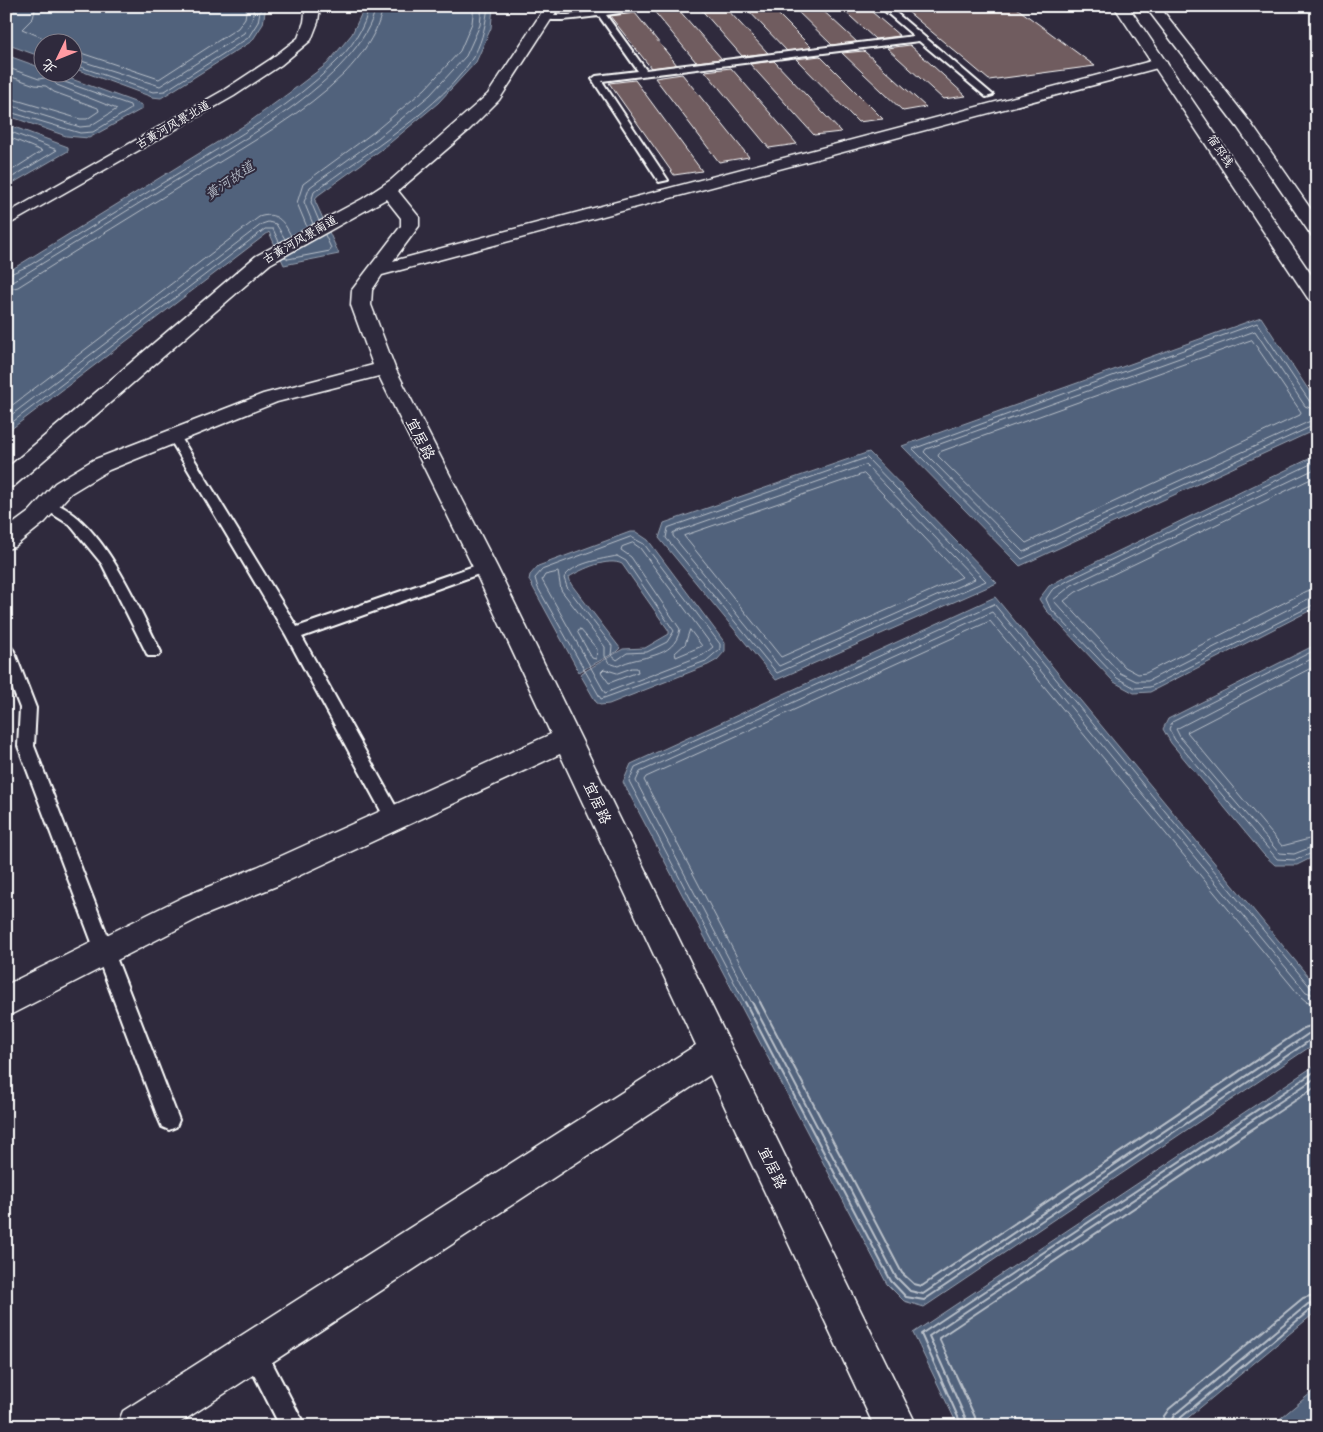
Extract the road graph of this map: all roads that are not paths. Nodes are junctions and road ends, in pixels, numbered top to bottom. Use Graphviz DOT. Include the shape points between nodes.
graph roads {
  1 [pos="313,6"];
  2 [pos="661,6"];
  3 [pos="884,6"];
  4 [pos="1121,6"];
  5 [pos="1152,6"];
  6 [pos="547,12"];
  7 [pos="601,13"];
  8 [pos="921,38"];
  9 [pos="1160,63"];
  10 [pos="644,73"];
  11 [pos="989,95"];
  12 [pos="663,180"];
  13 [pos="388,190"];
  14 [pos="6,221"];
  15 [pos="1317,232"];
  16 [pos="374,272"];
  17 [pos="1317,297"];
  18 [pos="385,368"];
  19 [pos="174,436"];
  20 [pos="6,481"];
  21 [pos="48,505"];
  22 [pos="6,541"];
  23 [pos="485,567"];
  24 [pos="293,634"];
  25 [pos="6,651"];
  26 [pos="153,652"];
  27 [pos="567,739"];
  28 [pos="394,818"];
  29 [pos="104,952"];
  30 [pos="6,1002"];
  31 [pos="716,1052"];
  32 [pos="168,1120"];
  33 [pos="254,1351"];
  34 [pos="138,1426"];
  35 [pos="293,1426"];
  36 [pos="896,1426"];
  1 -- 14 [label="street, 古黄河风景北道" via="304,40 276,62"];
  2 -- 7 [label="lane"];
  3 -- 8 [label="lane"];
  4 -- 9 [label="street, 宿邳线"];
  5 -- 15 [label="street" via="1244,125"];
  6 -- 7 [label="lane"];
  6 -- 13 [label="street, 古黄河风景南道" via="494,97"];
  7 -- 10 [label="lane"];
  8 -- 10 [label="lane"];
  8 -- 11 [label="lane"];
  9 -- 16 [label="street"];
  9 -- 17 [label="street, 宿邳线"];
  10 -- 12 [label="lane" via="596,79"];
  13 -- 16 [label="street, 宜居路" via="410,217 410,226"];
  13 -- 20 [label="street, 古黄河风景南道" via="263,260"];
  16 -- 18 [label="street, 宜居路" via="362,290 361,305"];
  18 -- 19 [label="street" via="270,398"];
  18 -- 23 [label="street, 宜居路"];
  19 -- 21 [label="street" via="101,465 63,488"];
  19 -- 24 [label="lane"];
  21 -- 22 [label="street" via="37,518"];
  21 -- 26 [label="lane" via="75,522 108,562"];
  23 -- 24 [label="lane"];
  23 -- 27 [label="street, 宜居路"];
  24 -- 28 [label="lane"];
  25 -- 29 [label="lane" via="28,708 26,746"];
  27 -- 28 [label="street"];
  27 -- 31 [label="street, 宜居路"];
  28 -- 29 [label="street" via="194,906"];
  29 -- 30 [label="street"];
  29 -- 32 [label="lane"];
  31 -- 33 [label="street"];
  31 -- 36 [label="street, 宜居路"];
  33 -- 34 [label="street"];
  33 -- 35 [label="lane"];
}
